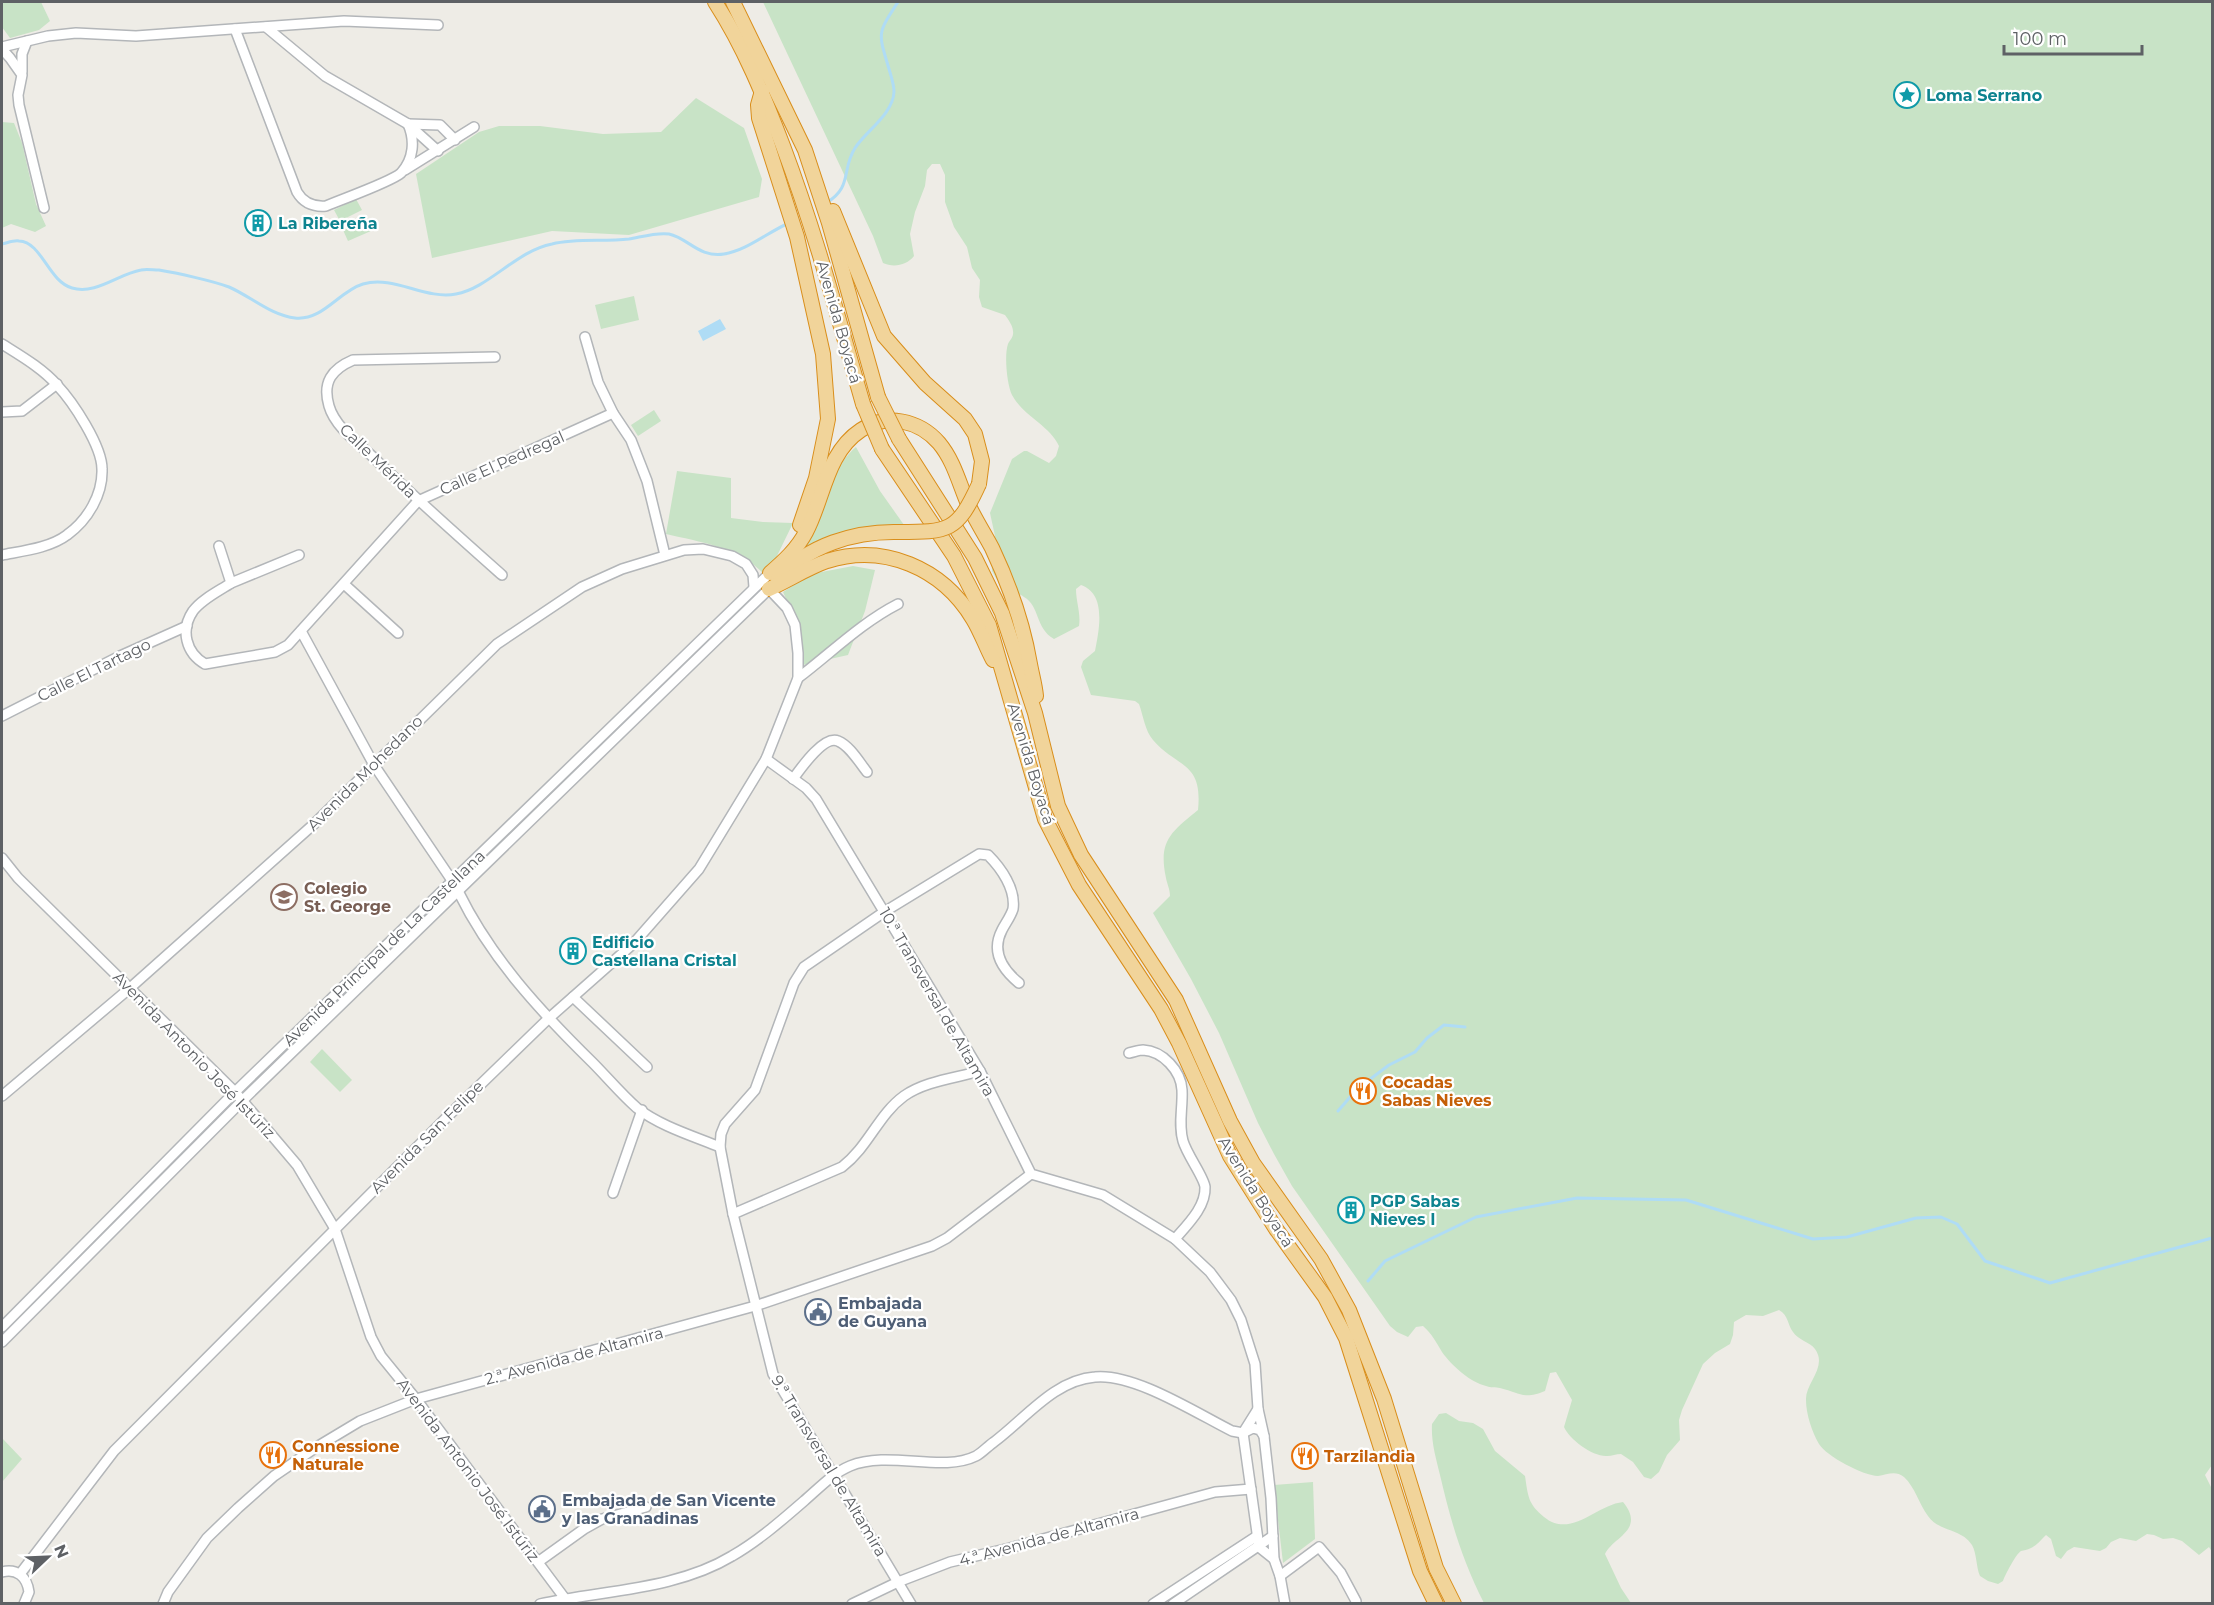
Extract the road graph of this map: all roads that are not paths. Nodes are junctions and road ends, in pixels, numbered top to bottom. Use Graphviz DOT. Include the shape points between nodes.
graph roads {
  1 [pos="715,2"];
  2 [pos="733,2"];
  3 [pos="438,25"];
  4 [pos="266,27"];
  5 [pos="235,28"];
  6 [pos="27,41"];
  7 [pos="2,48"];
  8 [pos="22,75"];
  9 [pos="762,91"];
  10 [pos="408,124"];
  11 [pos="474,127"];
  12 [pos="455,140"];
  13 [pos="438,151"];
  14 [pos="400,173"];
  15 [pos="44,208"];
  16 [pos="833,222"];
  17 [pos="585,337"];
  18 [pos="2,344"];
  19 [pos="495,357"];
  20 [pos="57,384"];
  21 [pos="2,412"];
  22 [pos="613,413"];
  23 [pos="418,501"];
  24 [pos="219,546"];
  25 [pos="2,555"];
  26 [pos="299,555"];
  27 [pos="664,555"];
  28 [pos="770,573"];
  29 [pos="502,575"];
  30 [pos="231,583"];
  31 [pos="344,584"];
  32 [pos="754,587"];
  33 [pos="769,590"];
  34 [pos="898,604"];
  35 [pos="187,626"];
  36 [pos="302,631"];
  37 [pos="398,633"];
  38 [pos="1004,674"];
  39 [pos="798,678"];
  40 [pos="1035,713"];
  41 [pos="2,716"];
  42 [pos="766,759"];
  43 [pos="374,765"];
  44 [pos="867,772"];
  45 [pos="793,778"];
  46 [pos="2,858"];
  47 [pos="453,882"];
  48 [pos="459,893"];
  49 [pos="884,912"];
  50 [pos="1019,983"];
  51 [pos="130,988"];
  52 [pos="573,997"];
  53 [pos="548,1019"];
  54 [pos="1129,1053"];
  55 [pos="647,1067"];
  56 [pos="980,1071"];
  57 [pos="235,1092"];
  58 [pos="2,1096"];
  59 [pos="242,1101"];
  60 [pos="642,1110"];
  61 [pos="720,1147"];
  62 [pos="1031,1174"];
  63 [pos="613,1193"];
  64 [pos="733,1214"];
  65 [pos="334,1229"];
  66 [pos="1175,1239"];
  67 [pos="755,1306"];
  68 [pos="2,1327"];
  69 [pos="2,1341"];
  70 [pos="416,1399"];
  71 [pos="1258,1409"];
  72 [pos="1243,1433"];
  73 [pos="1264,1436"];
  74 [pos="834,1475"];
  75 [pos="1251,1489"];
  76 [pos="1271,1498"];
  77 [pos="1252,1502"];
  78 [pos="646,1507"];
  79 [pos="1257,1536"];
  80 [pos="1273,1536"];
  81 [pos="1259,1547"];
  82 [pos="1274,1559"];
  83 [pos="538,1562"];
  84 [pos="2,1572"];
  85 [pos="20,1574"];
  86 [pos="1280,1576"];
  87 [pos="898,1582"];
  88 [pos="567,1601"];
  89 [pos="1356,1601"];
  90 [pos="25,1603"];
  91 [pos="163,1604"];
  92 [pos="540,1604"];
  93 [pos="852,1604"];
  94 [pos="911,1604"];
  95 [pos="1153,1604"];
  96 [pos="1173,1604"];
  97 [pos="1285,1604"];
  98 [pos="1437,1604"];
  99 [pos="1454,1604"];
  1 -- 9 [label="highway, Avenida Boyacá"];
  2 -- 16 [label="highway, Avenida Boyacá" via="816,165"];
  3 -- 4 [label="street" via="358,21"];
  4 -- 5 [label="street"];
  4 -- 10 [label="street" via="325,76"];
  5 -- 6 [label="street" via="136,36 76,33"];
  5 -- 14 [label="street" via="297,192 305,202 326,206"];
  6 -- 7 [label="street"];
  6 -- 8 [label="street" via="22,54"];
  7 -- 8 [label="street"];
  8 -- 15 [label="street" via="19,105"];
  9 -- 28 [label="highway" via="759,118 797,237 824,354 828,419 803,518"];
  9 -- 38 [label="highway, Avenida Boyacá, bridge" via="813,230 862,404 882,449 954,556 989,625"];
  10 -- 12 [label="street" via="440,125"];
  10 -- 13 [label="street"];
  10 -- 14 [label="street" via="411,155"];
  11 -- 12 [label="street"];
  12 -- 13 [label="street"];
  13 -- 14 [label="street"];
  16 -- 33 [label="highway, bridge" via="884,336 975,434 982,461 979,484 964,513 946,528 932,532 860,534 828,544 789,568"];
  16 -- 40 [label="highway, Avenida Boyacá, bridge" via="878,397 975,558 1002,613"];
  17 -- 22 [label="street" via="598,382"];
  18 -- 20 [label="street"];
  19 -- 23 [label="street, Calle Mérida" via="353,360 331,374 327,383 329,408 339,424"];
  20 -- 21 [label="street" via="22,411"];
  20 -- 25 [label="street" via="85,423 102,466 98,498 67,535"];
  22 -- 23 [label="street, Calle El Pedregal"];
  22 -- 27 [label="street" via="631,440 647,480"];
  23 -- 29 [label="street, Calle Mérida"];
  23 -- 31 [label="street, Calle El Pedregal"];
  24 -- 30 [label="street"];
  26 -- 30 [label="street, Calle El Tartago"];
  27 -- 32 [label="street, Avenida Mohedano" via="703,549 732,556 750,568"];
  27 -- 43 [label="street, Avenida Mohedano" via="582,587 497,644"];
  28 -- 32 [label="street, Avenida Principal de La Castellana"];
  28 -- 40 [label="highway" via="802,539 827,475 853,436 880,421 914,425 934,438 948,456 1010,588 1028,650"];
  30 -- 35 [label="street, Calle El Tartago" via="193,612"];
  31 -- 36 [label="street, Calle El Pedregal"];
  31 -- 37 [label="street"];
  32 -- 47 [label="street, Avenida Principal de La Castellana"];
  33 -- 38 [label="highway" via="838,558 866,554 900,560 927,574 959,600"];
  33 -- 39 [label="street, Avenida San Felipe" via="787,608 795,625"];
  33 -- 48 [label="street, Avenida Principal de La Castellana"];
  34 -- 39 [label="street" via="862,625"];
  35 -- 36 [label="street" via="190,650 205,664 275,652"];
  35 -- 41 [label="street, Calle El Tartago"];
  36 -- 43 [label="street"];
  38 -- 98 [label="highway, Avenida Boyacá" via="1045,819 1079,885 1161,1010 1230,1156 1325,1297 1346,1338 1420,1571"];
  39 -- 42 [label="street, Avenida San Felipe"];
  40 -- 99 [label="highway, Avenida Boyacá" via="1058,806 1081,855 1176,1000 1253,1163 1321,1259 1349,1310 1384,1399 1436,1568"];
  42 -- 45 [label="street, 10.ª Transversal de Altamira"];
  42 -- 52 [label="street, Avenida San Felipe" via="699,869 634,943"];
  43 -- 47 [label="street"];
  43 -- 51 [label="street, Avenida Mohedano" via="314,824"];
  44 -- 45 [label="street" via="846,746 831,740"];
  45 -- 49 [label="street, 10.ª Transversal de Altamira" via="816,800"];
  46 -- 51 [label="street, Avenida Antonio José Istúriz"];
  47 -- 57 [label="street, Avenida Principal de La Castellana"];
  48 -- 53 [label="street" via="502,963"];
  48 -- 59 [label="street, Avenida Principal de La Castellana"];
  49 -- 50 [label="street" via="979,854 988,855 997,864 1013,897 1012,911 997,939 997,948 1004,968"];
  49 -- 56 [label="street, 10.ª Transversal de Altamira"];
  49 -- 61 [label="street" via="799,974 755,1090 726,1124"];
  51 -- 57 [label="street, Avenida Antonio José Istúriz"];
  51 -- 58 [label="street, Avenida Mohedano"];
  52 -- 53 [label="street, Avenida San Felipe"];
  52 -- 55 [label="street"];
  53 -- 60 [label="street"];
  53 -- 65 [label="street, Avenida San Felipe"];
  54 -- 66 [label="street" via="1143,1050 1168,1062 1182,1090 1181,1135 1205,1187 1197,1210"];
  56 -- 62 [label="street, 10.ª Transversal de Altamira"];
  56 -- 64 [label="street" via="904,1096 855,1157 842,1167"];
  57 -- 59 [label="street, Avenida Antonio José Istúriz"];
  57 -- 68 [label="street, Avenida Principal de La Castellana"];
  59 -- 65 [label="street, Avenida Antonio José Istúriz" via="297,1166"];
  59 -- 69 [label="street, Avenida Principal de La Castellana"];
  60 -- 61 [label="street"];
  60 -- 63 [label="street"];
  61 -- 64 [label="street, 9.ª Transversal de Altamira"];
  62 -- 66 [label="street" via="1103,1195"];
  62 -- 67 [label="street, 2.ª Avenida de Altamira" via="938,1243"];
  64 -- 67 [label="street, 9.ª Transversal de Altamira"];
  65 -- 70 [label="street, Avenida Antonio José Istúriz" via="375,1347"];
  65 -- 85 [label="street, Avenida San Felipe" via="114,1451"];
  66 -- 71 [label="street" via="1210,1272 1241,1320 1255,1364"];
  67 -- 70 [label="street, 2.ª Avenida de Altamira"];
  67 -- 74 [label="street, 9.ª Transversal de Altamira" via="777,1384"];
  70 -- 83 [label="street, Avenida Antonio José Istúriz"];
  70 -- 91 [label="street, 2.ª Avenida de Altamira" via="360,1421 274,1476 207,1538"];
  71 -- 72 [label="street"];
  71 -- 73 [label="street"];
  72 -- 73 [label="street" via="1253,1428"];
  72 -- 74 [label="street" via="1141,1386 1096,1376 1080,1379 1052,1394 975,1456 950,1462 872,1460"];
  72 -- 75 [label="street"];
  73 -- 76 [label="street"];
  74 -- 87 [label="street, 9.ª Transversal de Altamira"];
  74 -- 88 [label="street" via="778,1524 710,1567 685,1577"];
  75 -- 77 [label="street"];
  75 -- 87 [label="street, 4.ª Avenida de Altamira" via="1215,1492 950,1562"];
  76 -- 77 [label="street" via="1259,1508"];
  76 -- 80 [label="street"];
  77 -- 79 [label="street"];
  78 -- 83 [label="street" via="593,1524"];
  79 -- 80 [label="street"];
  79 -- 81 [label="street"];
  79 -- 95 [label="street"];
  80 -- 81 [label="street"];
  80 -- 82 [label="street"];
  81 -- 82 [label="street"];
  81 -- 96 [label="street"];
  82 -- 86 [label="street"];
  83 -- 88 [label="street, Avenida Antonio José Istúriz"];
  84 -- 85 [label="street"];
  85 -- 90 [label="street" via="28,1587"];
  86 -- 89 [label="street" via="1319,1547 1347,1582"];
  86 -- 97 [label="street"];
  87 -- 93 [label="street, 4.ª Avenida de Altamira"];
  87 -- 94 [label="street, 9.ª Transversal de Altamira"];
  88 -- 92 [label="street"];
}
